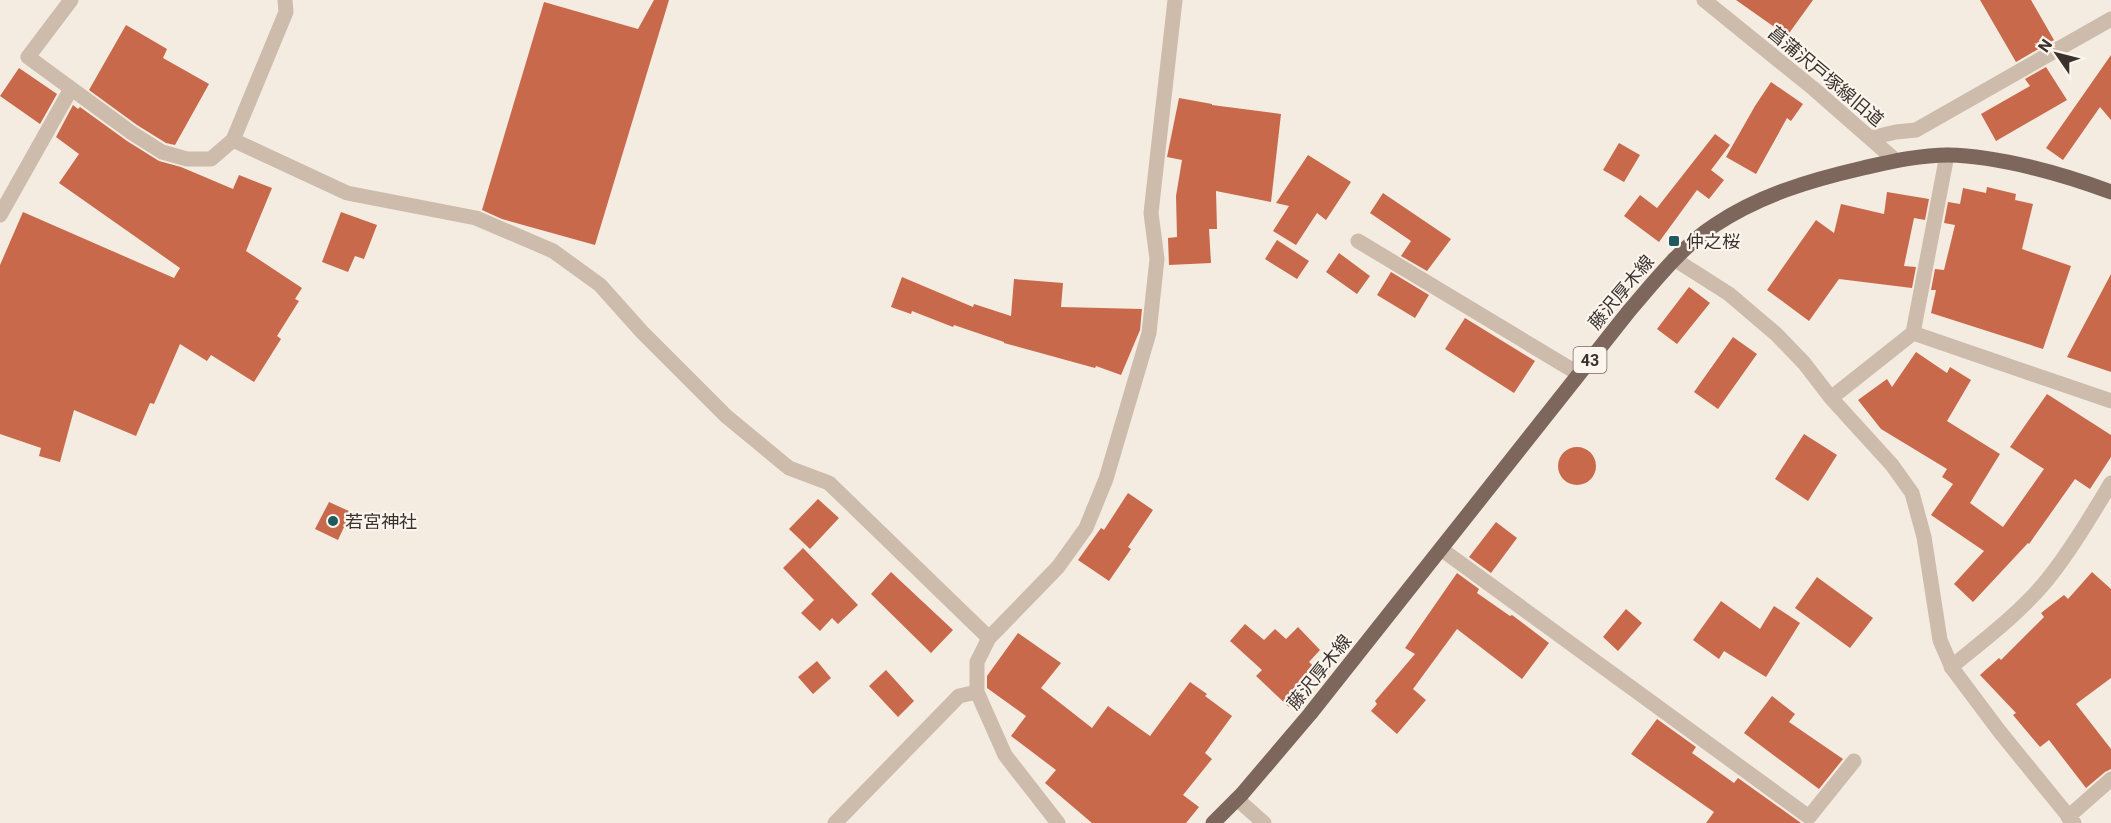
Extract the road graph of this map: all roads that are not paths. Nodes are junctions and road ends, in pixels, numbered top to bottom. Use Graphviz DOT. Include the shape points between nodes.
graph roads {
  1 [pos="71,0"];
  2 [pos="285,0"];
  3 [pos="1175,0"];
  4 [pos="1704,0"];
  5 [pos="2111,19"];
  6 [pos="71,89"];
  7 [pos="1870,138"];
  8 [pos="233,140"];
  9 [pos="1947,155"];
  10 [pos="1894,160"];
  11 [pos="2111,192"];
  12 [pos="0,215"];
  13 [pos="1358,241"];
  14 [pos="1674,260"];
  15 [pos="1913,333"];
  16 [pos="1579,374"];
  17 [pos="1831,398"];
  18 [pos="2111,401"];
  19 [pos="2111,483"];
  20 [pos="1442,549"];
  21 [pos="988,638"];
  22 [pos="1951,667"];
  23 [pos="977,692"];
  24 [pos="1854,761"];
  25 [pos="2111,779"];
  26 [pos="1237,799"];
  27 [pos="2071,820"];
  28 [pos="835,823"];
  29 [pos="1058,823"];
  30 [pos="1213,823"];
  31 [pos="1264,823"];
  1 -- 6 [label="street" via="28,57"];
  2 -- 8 [label="street" via="286,12"];
  3 -- 21 [label="street" via="1151,213 1157,258 1149,333 1106,479 1086,528 1058,567"];
  4 -- 7 [label="street, 菖蒲沢戸塚線旧道"];
  5 -- 7 [label="street" via="1916,130"];
  6 -- 8 [label="street" via="162,152 187,159 211,159"];
  6 -- 12 [label="street"];
  7 -- 10 [label="street, 菖蒲沢戸塚線旧道"];
  8 -- 21 [label="street" via="347,193 476,218 553,251 600,285 726,416 789,468 829,483"];
  9 -- 10 [label="main road, 藤沢厚木線 / 43"];
  9 -- 11 [label="main road, 藤沢厚木線 / 43" via="2008,162"];
  9 -- 15 [label="street"];
  10 -- 14 [label="main road, 藤沢厚木線 / 43" via="1763,197 1714,225"];
  13 -- 16 [label="street"];
  14 -- 16 [label="main road, 藤沢厚木線 / 43"];
  14 -- 17 [label="street" via="1729,294 1776,334"];
  15 -- 17 [label="street"];
  15 -- 18 [label="street"];
  16 -- 20 [label="main road, 藤沢厚木線 / 43"];
  17 -- 22 [label="street" via="1912,493 1924,537 1940,640"];
  19 -- 22 [label="street" via="2047,580 2005,623"];
  20 -- 24 [label="street" via="1809,817"];
  20 -- 26 [label="main road, 藤沢厚木線 / 43"];
  21 -- 23 [label="street" via="977,662"];
  22 -- 27 [label="street"];
  23 -- 28 [label="street" via="959,696"];
  23 -- 29 [label="street" via="1005,755"];
  25 -- 27 [label="street"];
  26 -- 30 [label="main road, 藤沢厚木線 / 43"];
  26 -- 31 [label="street"];
}
